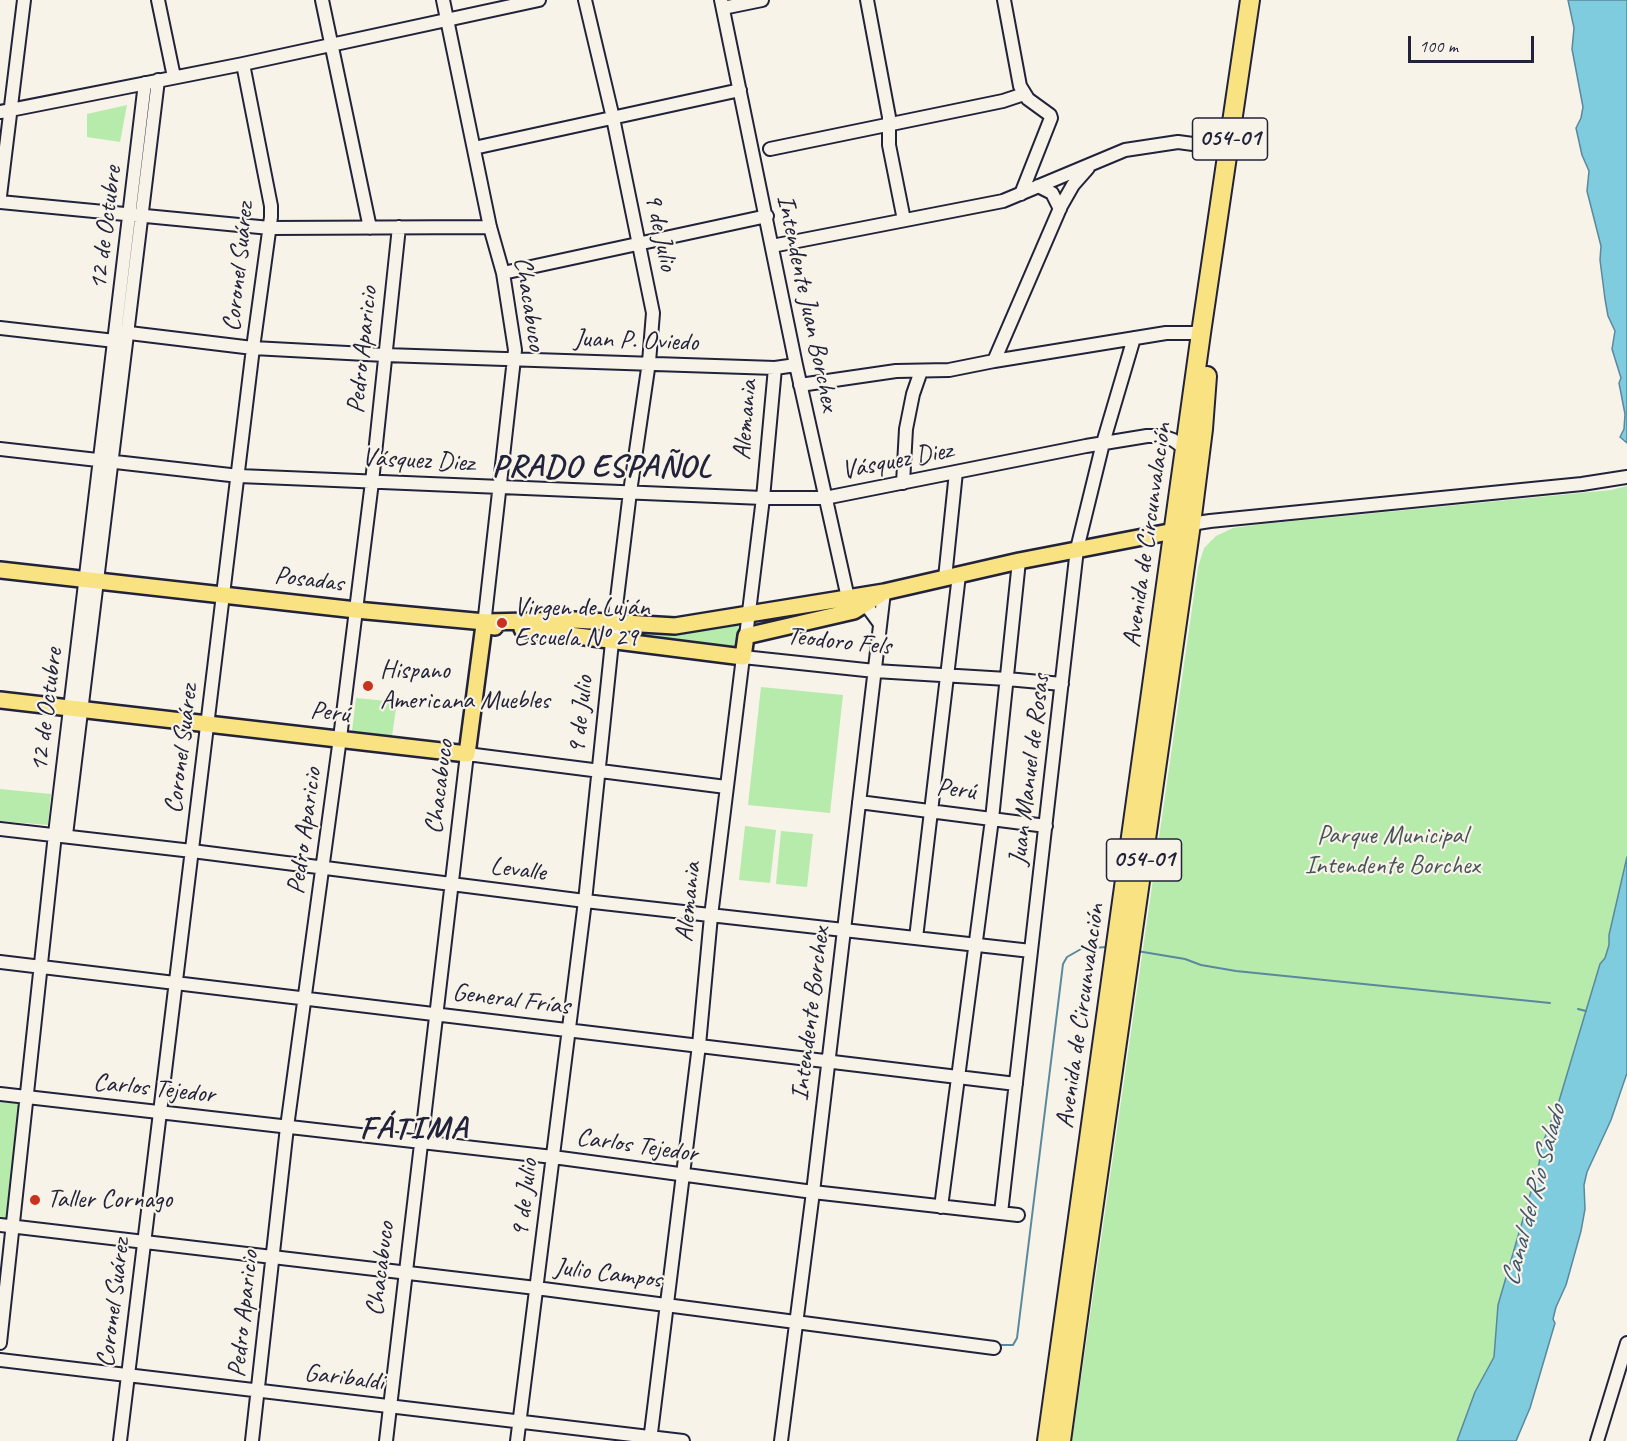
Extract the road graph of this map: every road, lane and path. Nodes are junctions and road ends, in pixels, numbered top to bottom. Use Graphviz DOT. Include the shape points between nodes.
graph roads {
  1 [pos="24,0"];
  2 [pos="158,0"];
  3 [pos="322,0"];
  4 [pos="443,0"];
  5 [pos="539,0"];
  6 [pos="585,0"];
  7 [pos="762,0"];
  8 [pos="867,0"];
  9 [pos="1004,0"];
  10 [pos="1250,0"];
  11 [pos="722,4"];
  12 [pos="447,19"];
  13 [pos="331,45"];
  14 [pos="243,64"];
  15 [pos="174,77"];
  16 [pos="151,82"];
  17 [pos="740,90"];
  18 [pos="1024,94"];
  19 [pos="5,111"];
  20 [pos="613,118"];
  21 [pos="889,125"];
  22 [pos="1231,134"];
  23 [pos="1208,146"];
  24 [pos="474,148"];
  25 [pos="770,149"];
  26 [pos="1227,162"];
  27 [pos="1094,163"];
  28 [pos="1038,186"];
  29 [pos="1021,194"];
  30 [pos="0,196"];
  31 [pos="0,202"];
  32 [pos="1059,209"];
  33 [pos="136,215"];
  34 [pos="767,216"];
  35 [pos="904,220"];
  36 [pos="399,227"];
  37 [pos="490,227"];
  38 [pos="270,228"];
  39 [pos="370,228"];
  40 [pos="639,243"];
  41 [pos="772,246"];
  42 [pos="503,273"];
  43 [pos="1210,278"];
  44 [pos="0,328"];
  45 [pos="1201,333"];
  46 [pos="120,335"];
  47 [pos="1134,338"];
  48 [pos="253,348"];
  49 [pos="385,355"];
  50 [pos="515,360"];
  51 [pos="994,361"];
  52 [pos="649,362"];
  53 [pos="796,365"];
  54 [pos="775,368"];
  55 [pos="921,371"];
  56 [pos="800,385"];
  57 [pos="1103,443"];
  58 [pos="0,449"];
  59 [pos="1186,449"];
  60 [pos="106,461"];
  61 [pos="956,472"];
  62 [pos="239,476"];
  63 [pos="1621,478"];
  64 [pos="372,482"];
  65 [pos="903,483"];
  66 [pos="500,488"];
  67 [pos="630,492"];
  68 [pos="763,498"];
  69 [pos="825,498"];
  70 [pos="1183,528"];
  71 [pos="1077,549"];
  72 [pos="1019,561"];
  73 [pos="0,570"];
  74 [pos="952,576"];
  75 [pos="91,579"];
  76 [pos="884,592"];
  77 [pos="225,595"];
  78 [pos="848,598"];
  79 [pos="862,608"];
  80 [pos="356,610"];
  81 [pos="749,614"];
  82 [pos="614,623"];
  83 [pos="484,624"];
  84 [pos="880,624"];
  85 [pos="746,636"];
  86 [pos="612,640"];
  87 [pos="743,657"];
  88 [pos="875,671"];
  89 [pos="948,676"];
  90 [pos="1007,678"];
  91 [pos="1062,684"];
  92 [pos="0,700"];
  93 [pos="76,707"];
  94 [pos="208,723"];
  95 [pos="340,738"];
  96 [pos="467,754"];
  97 [pos="598,770"];
  98 [pos="726,787"];
  99 [pos="859,802"];
  100 [pos="932,811"];
  101 [pos="992,819"];
  102 [pos="1046,826"];
  103 [pos="0,829"];
  104 [pos="61,835"];
  105 [pos="192,851"];
  106 [pos="322,868"];
  107 [pos="452,884"];
  108 [pos="585,901"];
  109 [pos="711,916"];
  110 [pos="844,929"];
  111 [pos="916,938"];
  112 [pos="974,945"];
  113 [pos="1031,951"];
  114 [pos="0,962"];
  115 [pos="41,967"];
  116 [pos="176,982"];
  117 [pos="305,997"];
  118 [pos="436,1013"];
  119 [pos="568,1029"];
  120 [pos="699,1045"];
  121 [pos="828,1061"];
  122 [pos="959,1077"];
  123 [pos="1016,1084"];
  124 [pos="0,1094"];
  125 [pos="27,1097"];
  126 [pos="159,1113"];
  127 [pos="287,1127"];
  128 [pos="420,1142"];
  129 [pos="553,1157"];
  130 [pos="683,1175"];
  131 [pos="813,1192"];
  132 [pos="941,1207"];
  133 [pos="1001,1213"];
  134 [pos="1018,1215"];
  135 [pos="0,1225"];
  136 [pos="14,1226"];
  137 [pos="144,1241"];
  138 [pos="273,1257"];
  139 [pos="405,1272"];
  140 [pos="536,1288"];
  141 [pos="667,1304"];
  142 [pos="797,1321"];
  143 [pos="0,1343"];
  144 [pos="1627,1343"];
  145 [pos="994,1348"];
  146 [pos="0,1360"];
  147 [pos="128,1375"];
  148 [pos="258,1390"];
  149 [pos="390,1406"];
  150 [pos="519,1422"];
  151 [pos="650,1439"];
  152 [pos="120,1441"];
  153 [pos="252,1441"];
  154 [pos="386,1441"];
  155 [pos="517,1441"];
  156 [pos="682,1441"];
  157 [pos="781,1441"];
  158 [pos="1047,1441"];
  159 [pos="1061,1441"];
  160 [pos="1597,1441"];
  1 -- 19 [label="street"];
  2 -- 15 [label="street"];
  3 -- 13 [label="street"];
  4 -- 12 [label="street, Chacabuco"];
  5 -- 12 [label="street"];
  6 -- 20 [label="street, 9 de Julio"];
  7 -- 11 [label="street"];
  8 -- 21 [label="street"];
  9 -- 18 [label="street"];
  10 -- 22 [label="highway, Avenida de Circunvalación / 054-01"];
  11 -- 17 [label="street, Intendente Juan Borchex"];
  12 -- 13 [label="street"];
  12 -- 24 [label="street, Chacabuco"];
  13 -- 14 [label="street"];
  13 -- 39 [label="street"];
  14 -- 15 [label="street"];
  14 -- 38 [label="street, Coronel Suárez" via="271,206"];
  15 -- 16 [label="street"];
  16 -- 19 [label="street"];
  16 -- 33 [label="street, 12 de Octubre"];
  17 -- 20 [label="street"];
  17 -- 34 [label="street, Intendente Juan Borchex"];
  18 -- 21 [label="street"];
  18 -- 29 [label="street" via="1051,118"];
  19 -- 30 [label="street"];
  20 -- 24 [label="street"];
  20 -- 40 [label="street, 9 de Julio"];
  21 -- 25 [label="street"];
  21 -- 35 [label="street" via="889,145"];
  22 -- 23 [label="street"];
  22 -- 26 [label="highway, Avenida de Circunvalación / 054-01"];
  23 -- 26 [label="street"];
  23 -- 27 [label="street" via="1178,141 1145,145"];
  24 -- 37 [label="street, Chacabuco"];
  26 -- 43 [label="highway, Avenida de Circunvalación / 054-01"];
  27 -- 28 [label="street"];
  27 -- 32 [label="street" via="1073,184"];
  28 -- 29 [label="street"];
  28 -- 32 [label="street" via="1052,193"];
  29 -- 35 [label="street"];
  31 -- 33 [label="street"];
  32 -- 51 [label="street"];
  33 -- 38 [label="street"];
  33 -- 46 [label="street, 12 de Octubre"];
  34 -- 40 [label="street"];
  34 -- 41 [label="street, Intendente Juan Borchex"];
  35 -- 41 [label="street"];
  36 -- 37 [label="street"];
  36 -- 39 [label="street"];
  36 -- 49 [label="street, Pedro Aparicio"];
  37 -- 42 [label="street, Chacabuco"];
  38 -- 39 [label="street"];
  38 -- 48 [label="street, Coronel Suárez"];
  40 -- 42 [label="street"];
  40 -- 52 [label="street, 9 de Julio" via="653,312"];
  41 -- 53 [label="street, Intendente Juan Borchex"];
  42 -- 50 [label="street, Chacabuco"];
  43 -- 45 [label="highway, Avenida de Circunvalación / 054-01"];
  43 -- 70 [label="highway, Avenida de Circunvalación / 054-01" via="1204,417"];
  44 -- 46 [label="street, Juan P. Oviedo"];
  45 -- 47 [label="street"];
  45 -- 59 [label="highway, Avenida de Circunvalación / 054-01"];
  46 -- 48 [label="street, Juan P. Oviedo"];
  46 -- 60 [label="street, 12 de Octubre"];
  47 -- 51 [label="street"];
  47 -- 57 [label="street, Juan Manuel de Rosas"];
  48 -- 49 [label="street, Juan P. Oviedo"];
  48 -- 62 [label="street, Coronel Suárez"];
  49 -- 50 [label="street, Juan P. Oviedo"];
  49 -- 64 [label="street, Pedro Aparicio"];
  50 -- 52 [label="street, Juan P. Oviedo"];
  50 -- 66 [label="street, Chacabuco"];
  51 -- 55 [label="street" via="961,369"];
  52 -- 54 [label="street, Juan P. Oviedo"];
  52 -- 67 [label="street, 9 de Julio"];
  53 -- 54 [label="street, Juan P. Oviedo"];
  53 -- 56 [label="street, Intendente Juan Borchex"];
  54 -- 68 [label="street, Alemania"];
  55 -- 56 [label="street" via="878,372"];
  55 -- 65 [label="street" via="906,429"];
  56 -- 69 [label="street, Intendente Juan Borchex"];
  57 -- 59 [label="street, Vásquez Diez" via="1162,436"];
  57 -- 61 [label="street, Vásquez Diez"];
  57 -- 71 [label="street, Juan Manuel de Rosas"];
  58 -- 60 [label="street, Vásquez Diez"];
  59 -- 70 [label="highway, Avenida de Circunvalación / 054-01"];
  60 -- 62 [label="street, Vásquez Diez"];
  60 -- 75 [label="street, 12 de Octubre"];
  61 -- 65 [label="street, Vásquez Diez"];
  61 -- 74 [label="street"];
  62 -- 64 [label="street, Vásquez Diez"];
  62 -- 77 [label="street, Coronel Suárez"];
  63 -- 70 [label="street" via="1210,521"];
  64 -- 66 [label="street, Vásquez Diez"];
  64 -- 80 [label="street, Pedro Aparicio"];
  65 -- 69 [label="street, Vásquez Diez"];
  66 -- 67 [label="street, Vásquez Diez"];
  66 -- 83 [label="street, Chacabuco"];
  67 -- 68 [label="street, Vásquez Diez"];
  67 -- 82 [label="street, 9 de Julio"];
  68 -- 69 [label="street, Vásquez Diez"];
  68 -- 81 [label="street, Alemania"];
  69 -- 78 [label="street, Intendente Juan Borchex"];
  70 -- 71 [label="main road, Posadas"];
  70 -- 158 [label="highway, Avenida de Circunvalación / 054-01"];
  70 -- 159 [label="highway, Avenida de Circunvalación / 054-01"];
  71 -- 72 [label="main road, Posadas"];
  71 -- 91 [label="street, Juan Manuel de Rosas"];
  72 -- 74 [label="main road, Posadas"];
  72 -- 90 [label="street"];
  73 -- 75 [label="main road, Posadas"];
  74 -- 76 [label="main road, Posadas"];
  74 -- 89 [label="street"];
  75 -- 77 [label="main road, Posadas"];
  75 -- 93 [label="street, 12 de Octubre"];
  76 -- 78 [label="main road, Posadas"];
  76 -- 79 [label="main road"];
  76 -- 84 [label="street, Intendente Borchex"];
  77 -- 80 [label="main road, Posadas"];
  77 -- 94 [label="street, Coronel Suárez"];
  78 -- 79 [label="street"];
  78 -- 81 [label="main road, Posadas"];
  79 -- 84 [label="street" via="875,614"];
  79 -- 85 [label="main road"];
  80 -- 83 [label="main road, Posadas"];
  80 -- 95 [label="street, Pedro Aparicio"];
  81 -- 82 [label="main road, Posadas" via="675,626"];
  81 -- 85 [label="street, Alemania"];
  82 -- 83 [label="main road, Posadas" via="574,620"];
  82 -- 86 [label="street, 9 de Julio"];
  83 -- 86 [label="main road, Posadas"];
  83 -- 96 [label="main road, Chacabuco"];
  84 -- 88 [label="street, Intendente Borchex"];
  85 -- 87 [label="main road, Alemania"];
  86 -- 87 [label="main road, Teodoro Fels"];
  86 -- 97 [label="street, 9 de Julio"];
  87 -- 88 [label="street, Teodoro Fels"];
  87 -- 98 [label="street, Alemania"];
  88 -- 89 [label="street, Teodoro Fels"];
  88 -- 99 [label="street, Intendente Borchex"];
  89 -- 90 [label="street, Teodoro Fels"];
  89 -- 100 [label="street"];
  90 -- 91 [label="street, Teodoro Fels"];
  90 -- 101 [label="street"];
  91 -- 102 [label="street, Juan Manuel de Rosas"];
  92 -- 93 [label="main road, Perú"];
  93 -- 94 [label="main road, Perú"];
  93 -- 104 [label="street, 12 de Octubre"];
  94 -- 95 [label="main road, Perú"];
  94 -- 105 [label="street, Coronel Suárez"];
  95 -- 96 [label="main road, Perú"];
  95 -- 106 [label="street, Pedro Aparicio"];
  96 -- 97 [label="street, Perú"];
  96 -- 107 [label="street, Chacabuco"];
  97 -- 98 [label="street, Perú"];
  97 -- 108 [label="street, 9 de Julio"];
  98 -- 109 [label="street, Alemania"];
  99 -- 100 [label="street, Perú"];
  99 -- 110 [label="street, Intendente Borchex"];
  100 -- 101 [label="street, Perú"];
  100 -- 111 [label="street"];
  101 -- 102 [label="street, Perú"];
  101 -- 112 [label="street"];
  102 -- 113 [label="street, Juan Manuel de Rosas"];
  103 -- 104 [label="street, Levalle"];
  104 -- 105 [label="street, Levalle"];
  104 -- 115 [label="street, 12 de Octubre"];
  105 -- 106 [label="street, Levalle"];
  105 -- 116 [label="street, Coronel Suárez"];
  106 -- 107 [label="street, Levalle"];
  106 -- 117 [label="street, Pedro Aparicio"];
  107 -- 108 [label="street, Levalle"];
  107 -- 118 [label="street, Chacabuco"];
  108 -- 109 [label="street, Levalle"];
  108 -- 119 [label="street, 9 de Julio"];
  109 -- 110 [label="street, Levalle"];
  109 -- 120 [label="street, Alemania"];
  110 -- 111 [label="street, Levalle"];
  110 -- 121 [label="street, Intendente Borchex"];
  111 -- 112 [label="street, Levalle"];
  112 -- 113 [label="street, Levalle"];
  112 -- 122 [label="street"];
  113 -- 123 [label="street, Juan Manuel de Rosas"];
  114 -- 115 [label="street, General Frías"];
  115 -- 116 [label="street, General Frías"];
  115 -- 125 [label="street, 12 de Octubre"];
  116 -- 117 [label="street, General Frías"];
  116 -- 126 [label="street, Coronel Suárez"];
  117 -- 118 [label="street, General Frías"];
  117 -- 127 [label="street, Pedro Aparicio"];
  118 -- 119 [label="street, General Frías"];
  118 -- 128 [label="street, Chacabuco"];
  119 -- 120 [label="street, General Frías"];
  119 -- 129 [label="street, 9 de Julio"];
  120 -- 121 [label="street, General Frías"];
  120 -- 130 [label="street, Alemania"];
  121 -- 122 [label="street, General Frías"];
  121 -- 131 [label="street, Intendente Borchex"];
  122 -- 123 [label="street, General Frías"];
  122 -- 132 [label="street"];
  123 -- 133 [label="street, Juan Manuel de Rosas"];
  124 -- 125 [label="street, Carlos Tejedor"];
  125 -- 126 [label="street, Carlos Tejedor"];
  125 -- 136 [label="street, 12 de Octubre"];
  126 -- 127 [label="street, Carlos Tejedor"];
  126 -- 137 [label="street, Coronel Suárez"];
  127 -- 128 [label="street, Carlos Tejedor"];
  127 -- 138 [label="street, Pedro Aparicio"];
  128 -- 129 [label="street, Carlos Tejedor"];
  128 -- 139 [label="street, Chacabuco"];
  129 -- 130 [label="street, Carlos Tejedor"];
  129 -- 140 [label="street, 9 de Julio"];
  130 -- 131 [label="street, Carlos Tejedor"];
  130 -- 141 [label="street, Alemania"];
  131 -- 132 [label="street, Carlos Tejedor"];
  131 -- 142 [label="street, Intendente Borchex"];
  132 -- 133 [label="street, Carlos Tejedor"];
  133 -- 134 [label="street, Carlos Tejedor"];
  135 -- 136 [label="street, Julio Campos"];
  136 -- 137 [label="street, Julio Campos"];
  136 -- 143 [label="street, 12 de Octubre"];
  137 -- 138 [label="street, Julio Campos"];
  137 -- 147 [label="street, Coronel Suárez"];
  138 -- 139 [label="street, Julio Campos"];
  138 -- 148 [label="street, Pedro Aparicio"];
  139 -- 140 [label="street, Julio Campos"];
  139 -- 149 [label="street, Chacabuco"];
  140 -- 141 [label="street, Julio Campos"];
  140 -- 150 [label="street, 9 de Julio"];
  141 -- 142 [label="street, Julio Campos"];
  141 -- 151 [label="street, Alemania"];
  142 -- 145 [label="street, Julio Campos"];
  142 -- 157 [label="street, Intendente Borchex"];
  144 -- 160 [label="street"];
  146 -- 147 [label="street, Garibaldi"];
  147 -- 148 [label="street, Garibaldi"];
  147 -- 152 [label="street, Coronel Suárez"];
  148 -- 149 [label="street, Garibaldi"];
  148 -- 153 [label="street, Pedro Aparicio"];
  149 -- 150 [label="street, Garibaldi"];
  149 -- 154 [label="street, Chacabuco"];
  150 -- 151 [label="street, Garibaldi"];
  150 -- 155 [label="street, 9 de Julio"];
  151 -- 156 [label="street, Garibaldi"];
}
